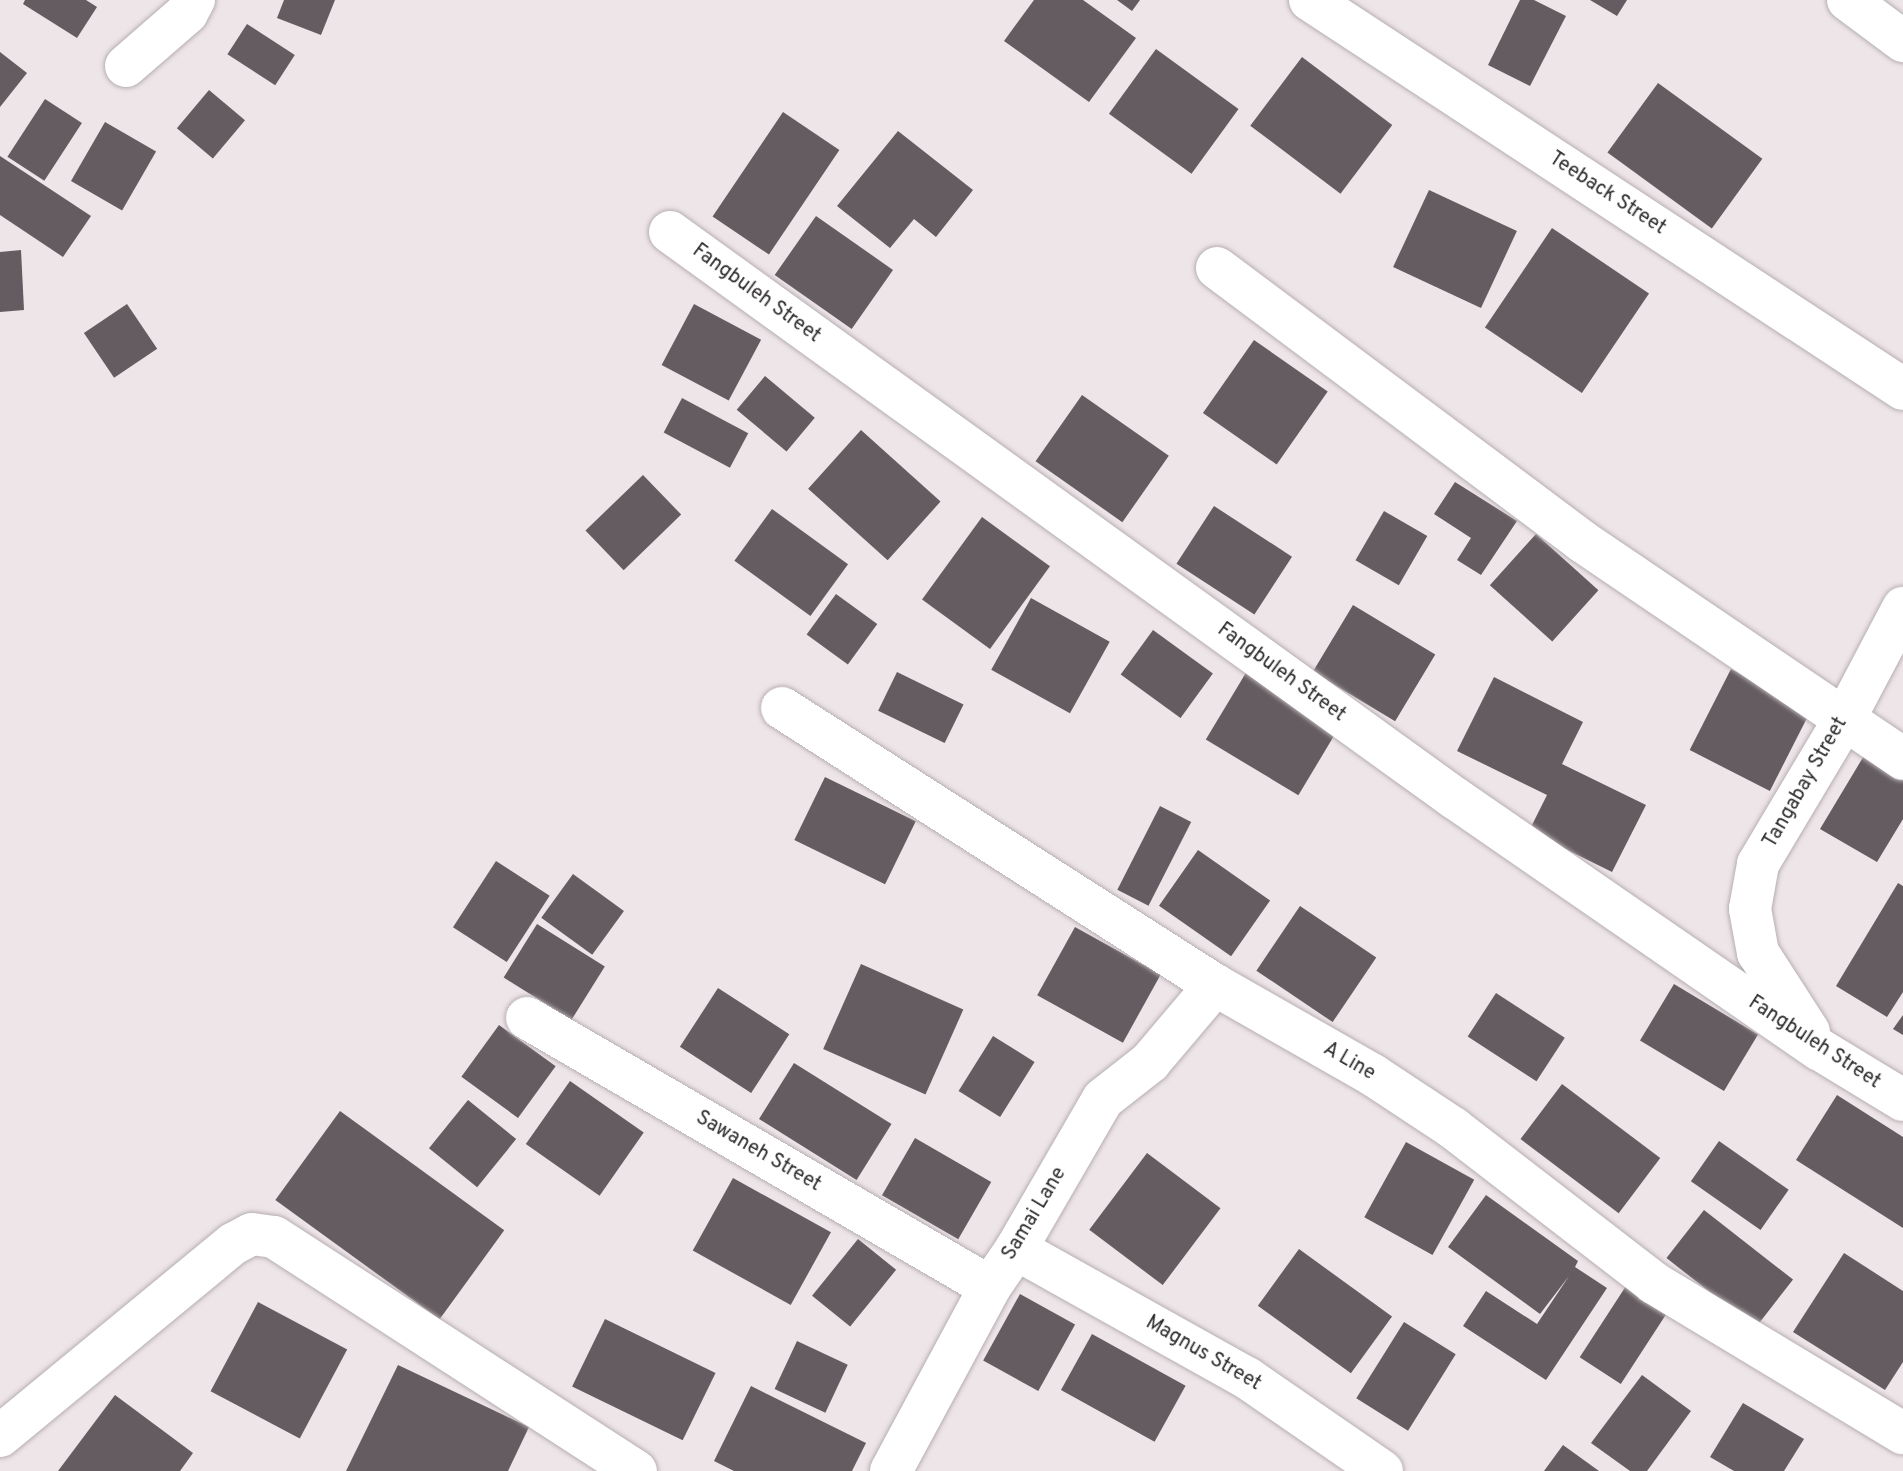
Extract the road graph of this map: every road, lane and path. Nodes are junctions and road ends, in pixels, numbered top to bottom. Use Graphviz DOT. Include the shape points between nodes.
graph roads {
  1 [pos="194,0"];
  2 [pos="1310,0"];
  3 [pos="1848,0"];
  4 [pos="1903,41"];
  5 [pos="126,66"];
  6 [pos="670,232"];
  7 [pos="1217,268"];
  8 [pos="1903,389"];
  9 [pos="1903,608"];
  10 [pos="782,708"];
  11 [pos="1844,720"];
  12 [pos="1903,759"];
  13 [pos="1215,985"];
  14 [pos="527,1018"];
  15 [pos="1819,1049"];
  16 [pos="1903,1100"];
  17 [pos="1016,1249"];
  18 [pos="990,1287"];
  19 [pos="1903,1433"];
  20 [pos="0,1436"];
  21 [pos="636,1471"];
  22 [pos="891,1471"];
  23 [pos="1382,1471"];
  1 -- 5 [label="street" via="187,13"];
  2 -- 8 [label="street, Teeback Street"];
  3 -- 4 [label="street"];
  6 -- 15 [label="street, Fangbuleh Street" via="1443,790"];
  7 -- 11 [label="street" via="1583,542"];
  9 -- 11 [label="street, Tangabay Street"];
  10 -- 13 [label="street, A Line"];
  11 -- 12 [label="street"];
  11 -- 15 [label="street, Tangabay Street" via="1758,864 1750,909 1758,953"];
  13 -- 17 [label="street, Samai Lane" via="1150,1062 1103,1099"];
  13 -- 19 [label="street, A Line" via="1373,1075 1453,1128 1654,1283"];
  14 -- 18 [label="street, Sawaneh Street"];
  15 -- 16 [label="street, Fangbuleh Street"];
  17 -- 18 [label="street, Samai Lane"];
  17 -- 23 [label="street, Magnus Street" via="1247,1378"];
  18 -- 22 [label="street, Samai Lane"];
  20 -- 21 [label="street" via="233,1244 252,1234 274,1237"];
}
